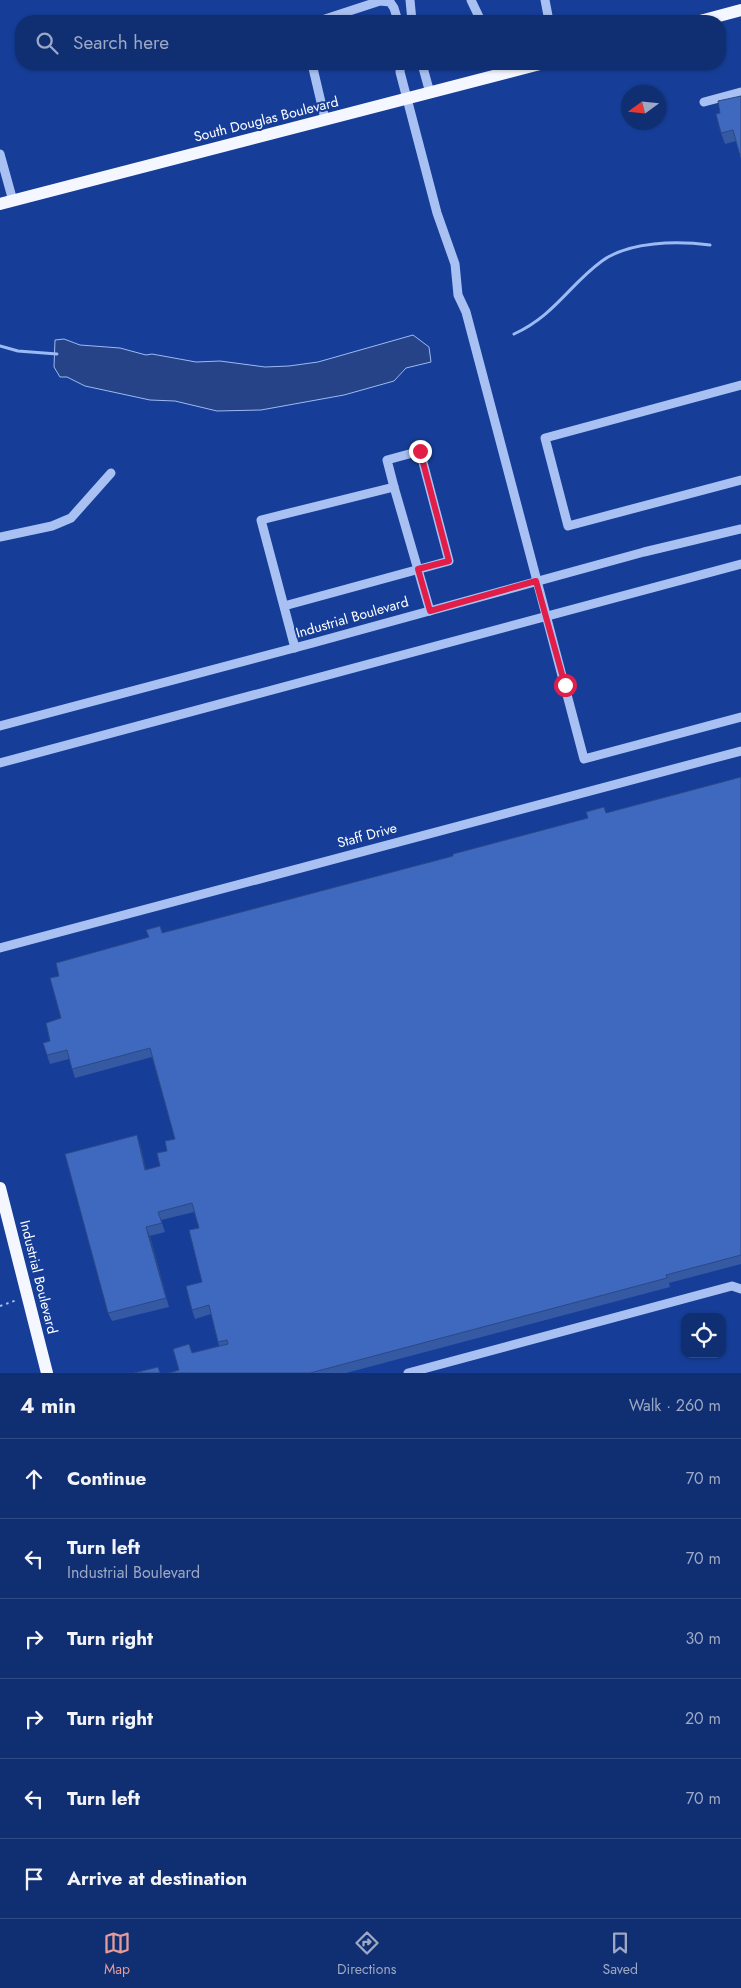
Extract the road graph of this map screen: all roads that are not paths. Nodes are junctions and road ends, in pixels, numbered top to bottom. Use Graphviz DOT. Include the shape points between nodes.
graph roads {
  1 [pos="410,0"];
  2 [pos="471,0"];
  3 [pos="545,0"];
  4 [pos="741,10"];
  5 [pos="338,15"];
  6 [pos="396,15"];
  7 [pos="411,15"];
  8 [pos="478,15"];
  9 [pos="548,15"];
  10 [pos="722,15"];
  11 [pos="313,70"];
  12 [pos="400,70"];
  13 [pos="424,70"];
  14 [pos="495,70"];
  15 [pos="741,92"];
  16 [pos="430,93"];
  17 [pos="407,99"];
  18 [pos="704,102"];
  19 [pos="325,119"];
  20 [pos="0,154"];
  21 [pos="6,202"];
  22 [pos="741,384"];
  23 [pos="112,473"];
  24 [pos="741,480"];
  25 [pos="394,487"];
  26 [pos="741,529"];
  27 [pos="0,537"];
  28 [pos="741,564"];
  29 [pos="418,569"];
  30 [pos="536,581"];
  31 [pos="284,606"];
  32 [pos="430,611"];
  33 [pos="546,616"];
  34 [pos="295,648"];
  35 [pos="741,717"];
  36 [pos="0,726"];
  37 [pos="741,751"];
  38 [pos="0,763"];
  39 [pos="0,948"];
  40 [pos="0,1188"];
  41 [pos="741,1289"];
  42 [pos="47,1373"];
  43 [pos="408,1373"];
  1 -- 7 [label="street"];
  2 -- 8 [label="street"];
  3 -- 9 [label="street"];
  4 -- 10 [label="main road"];
  5 -- 6 [label="street" via="380,1 390,2"];
  11 -- 19 [label="street"];
  12 -- 17 [label="street"];
  13 -- 16 [label="street"];
  14 -- 16 [label="main road, South Douglas Boulevard"];
  15 -- 18 [label="street"];
  16 -- 17 [label="main road, South Douglas Boulevard"];
  17 -- 19 [label="main road, South Douglas Boulevard"];
  17 -- 30 [label="street" via="437,214 455,264 458,295 466,312"];
  19 -- 21 [label="main road, South Douglas Boulevard"];
  20 -- 21 [label="street"];
  22 -- 24 [label="street" via="545,438 568,526"];
  23 -- 27 [label="street" via="71,518 52,526"];
  25 -- 29 [label="street"];
  25 -- 29 [label="street" via="387,460 420,451 449,561"];
  25 -- 31 [label="street" via="261,520"];
  26 -- 30 [label="street, Industrial Boulevard"];
  28 -- 33 [label="street"];
  29 -- 31 [label="street"];
  29 -- 32 [label="street"];
  30 -- 32 [label="street, Industrial Boulevard"];
  30 -- 33 [label="street"];
  31 -- 34 [label="street"];
  32 -- 34 [label="street, Industrial Boulevard"];
  33 -- 35 [label="street" via="584,760"];
  33 -- 38 [label="street"];
  34 -- 36 [label="street, Industrial Boulevard"];
  37 -- 39 [label="street, Staff Drive"];
  40 -- 42 [label="main road, Industrial Boulevard"];
  41 -- 43 [label="street" via="732,1286"];
}
